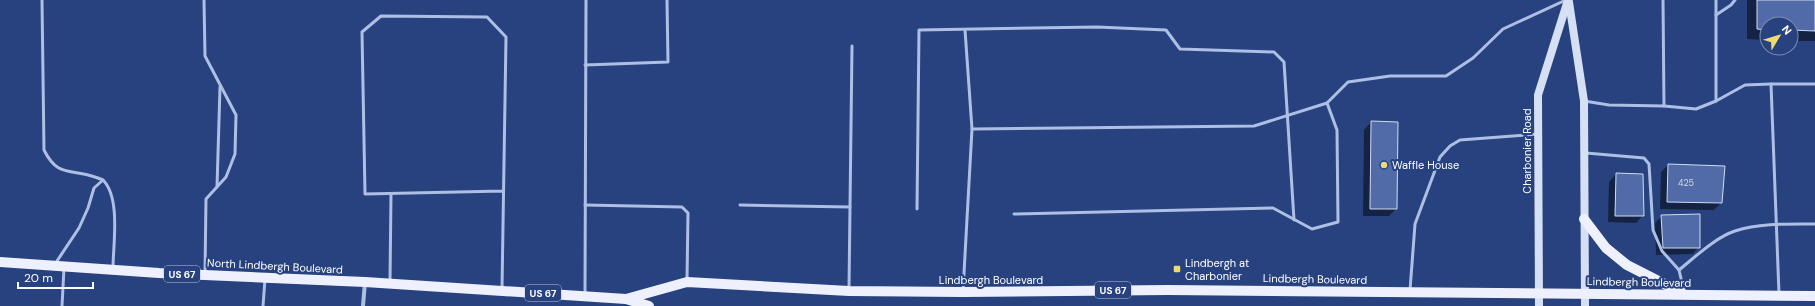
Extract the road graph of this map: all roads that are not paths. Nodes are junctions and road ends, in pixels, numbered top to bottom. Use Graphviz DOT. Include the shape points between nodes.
graph roads {
  1 [pos="42,0"];
  2 [pos="204,0"];
  3 [pos="586,0"];
  4 [pos="667,0"];
  5 [pos="1568,0"];
  6 [pos="1663,0"];
  7 [pos="1716,0"];
  8 [pos="1735,0"];
  9 [pos="1716,15"];
  10 [pos="965,30"];
  11 [pos="852,46"];
  12 [pos="585,65"];
  13 [pos="1771,84"];
  14 [pos="1815,84"];
  15 [pos="220,86"];
  16 [pos="1584,101"];
  17 [pos="1716,101"];
  18 [pos="1327,102"];
  19 [pos="1664,106"];
  20 [pos="1289,115"];
  21 [pos="972,129"];
  22 [pos="1538,134"];
  23 [pos="1584,153"];
  24 [pos="103,180"];
  25 [pos="217,187"];
  26 [pos="503,191"];
  27 [pos="391,194"];
  28 [pos="585,205"];
  29 [pos="740,205"];
  30 [pos="850,207"];
  31 [pos="917,209"];
  32 [pos="1014,214"];
  33 [pos="1584,219"];
  34 [pos="1294,220"];
  35 [pos="1776,224"];
  36 [pos="1815,224"];
  37 [pos="0,262"];
  38 [pos="59,266"];
  39 [pos="113,270"];
  40 [pos="1679,270"];
  41 [pos="205,275"];
  42 [pos="265,278"];
  43 [pos="365,282"];
  44 [pos="687,282"];
  45 [pos="390,284"];
  46 [pos="502,291"];
  47 [pos="849,291"];
  48 [pos="962,292"];
  49 [pos="1410,292"];
  50 [pos="1539,293"];
  51 [pos="1585,293"];
  52 [pos="1685,294"];
  53 [pos="585,296"];
  54 [pos="1779,296"];
  55 [pos="1815,296"];
  56 [pos="626,299"];
  57 [pos="62,306"];
  58 [pos="263,306"];
  59 [pos="363,306"];
  60 [pos="649,306"];
  61 [pos="1539,306"];
  62 [pos="1585,306"];
  1 -- 24 [label="lane" via="44,150 60,169"];
  2 -- 15 [label="lane" via="205,56"];
  3 -- 12 [label="lane"];
  4 -- 12 [label="lane" via="668,62"];
  5 -- 16 [label="main road"];
  5 -- 18 [label="lane" via="1503,29 1473,58 1446,76 1390,76 1348,82"];
  5 -- 22 [label="main road, Charbonier Road" via="1538,96"];
  6 -- 19 [label="lane"];
  7 -- 9 [label="lane"];
  8 -- 9 [label="lane"];
  9 -- 17 [label="lane"];
  10 -- 20 [label="lane" via="1097,27 1166,30 1180,49 1274,52 1284,62"];
  10 -- 21 [label="lane"];
  10 -- 31 [label="lane" via="919,30"];
  11 -- 30 [label="lane"];
  12 -- 28 [label="lane"];
  13 -- 14 [label="lane"];
  13 -- 17 [label="lane" via="1745,85"];
  13 -- 35 [label="lane"];
  15 -- 25 [label="lane"];
  15 -- 25 [label="lane" via="236,115 236,154 226,177"];
  16 -- 19 [label="lane" via="1609,105"];
  16 -- 23 [label="main road"];
  17 -- 19 [label="lane" via="1696,109"];
  18 -- 20 [label="lane"];
  18 -- 34 [label="lane" via="1337,130 1338,222 1312,229"];
  20 -- 21 [label="lane" via="1254,126"];
  20 -- 34 [label="lane"];
  21 -- 48 [label="lane"];
  22 -- 49 [label="lane" via="1460,140 1440,157 1415,224"];
  22 -- 50 [label="main road, Charbonier Road"];
  23 -- 33 [label="main road"];
  23 -- 40 [label="lane" via="1644,158 1649,164 1653,230 1662,251"];
  24 -- 38 [label="lane" via="94,188 88,208"];
  24 -- 39 [label="lane" via="110,191 114,211"];
  25 -- 41 [label="lane" via="206,199"];
  26 -- 27 [label="lane"];
  26 -- 27 [label="lane" via="506,37 487,17 381,16 362,32 365,194"];
  26 -- 46 [label="lane"];
  27 -- 45 [label="lane"];
  28 -- 44 [label="lane" via="682,207 688,213"];
  28 -- 53 [label="lane"];
  29 -- 30 [label="lane"];
  30 -- 47 [label="lane"];
  32 -- 34 [label="lane" via="1273,208"];
  33 -- 51 [label="main road"];
  33 -- 52 [label="main road" via="1606,248 1627,265"];
  35 -- 36 [label="lane"];
  35 -- 40 [label="lane" via="1734,231"];
  35 -- 54 [label="lane"];
  37 -- 38 [label="main road, North Lindbergh Boulevard / US 67"];
  38 -- 39 [label="main road, North Lindbergh Boulevard / US 67"];
  38 -- 57 [label="lane"];
  39 -- 41 [label="main road, North Lindbergh Boulevard / US 67"];
  40 -- 52 [label="lane"];
  41 -- 42 [label="main road, North Lindbergh Boulevard / US 67"];
  42 -- 43 [label="main road, North Lindbergh Boulevard / US 67"];
  42 -- 58 [label="lane"];
  43 -- 45 [label="main road, North Lindbergh Boulevard / US 67"];
  43 -- 59 [label="street"];
  44 -- 47 [label="main road, Lindbergh Boulevard / US 67"];
  44 -- 56 [label="main road, Lindbergh Boulevard / US 67"];
  45 -- 46 [label="main road, North Lindbergh Boulevard / US 67"];
  46 -- 53 [label="main road, Lindbergh Boulevard / US 67"];
  47 -- 48 [label="main road, Lindbergh Boulevard / US 67"];
  48 -- 49 [label="main road, Lindbergh Boulevard / US 67"];
  49 -- 50 [label="main road, Lindbergh Boulevard / US 67"];
  50 -- 51 [label="main road, Lindbergh Boulevard / US 67"];
  50 -- 61 [label="main road, Charbonier Road"];
  51 -- 52 [label="main road, Lindbergh Boulevard / US 67"];
  51 -- 62 [label="main road"];
  52 -- 54 [label="main road, Lindbergh Boulevard / US 67"];
  53 -- 56 [label="main road, Lindbergh Boulevard / US 67" via="605,300"];
  54 -- 55 [label="main road, Lindbergh Boulevard / US 67"];
  56 -- 60 [label="main road, Lindbergh Boulevard / US 67"];
}
